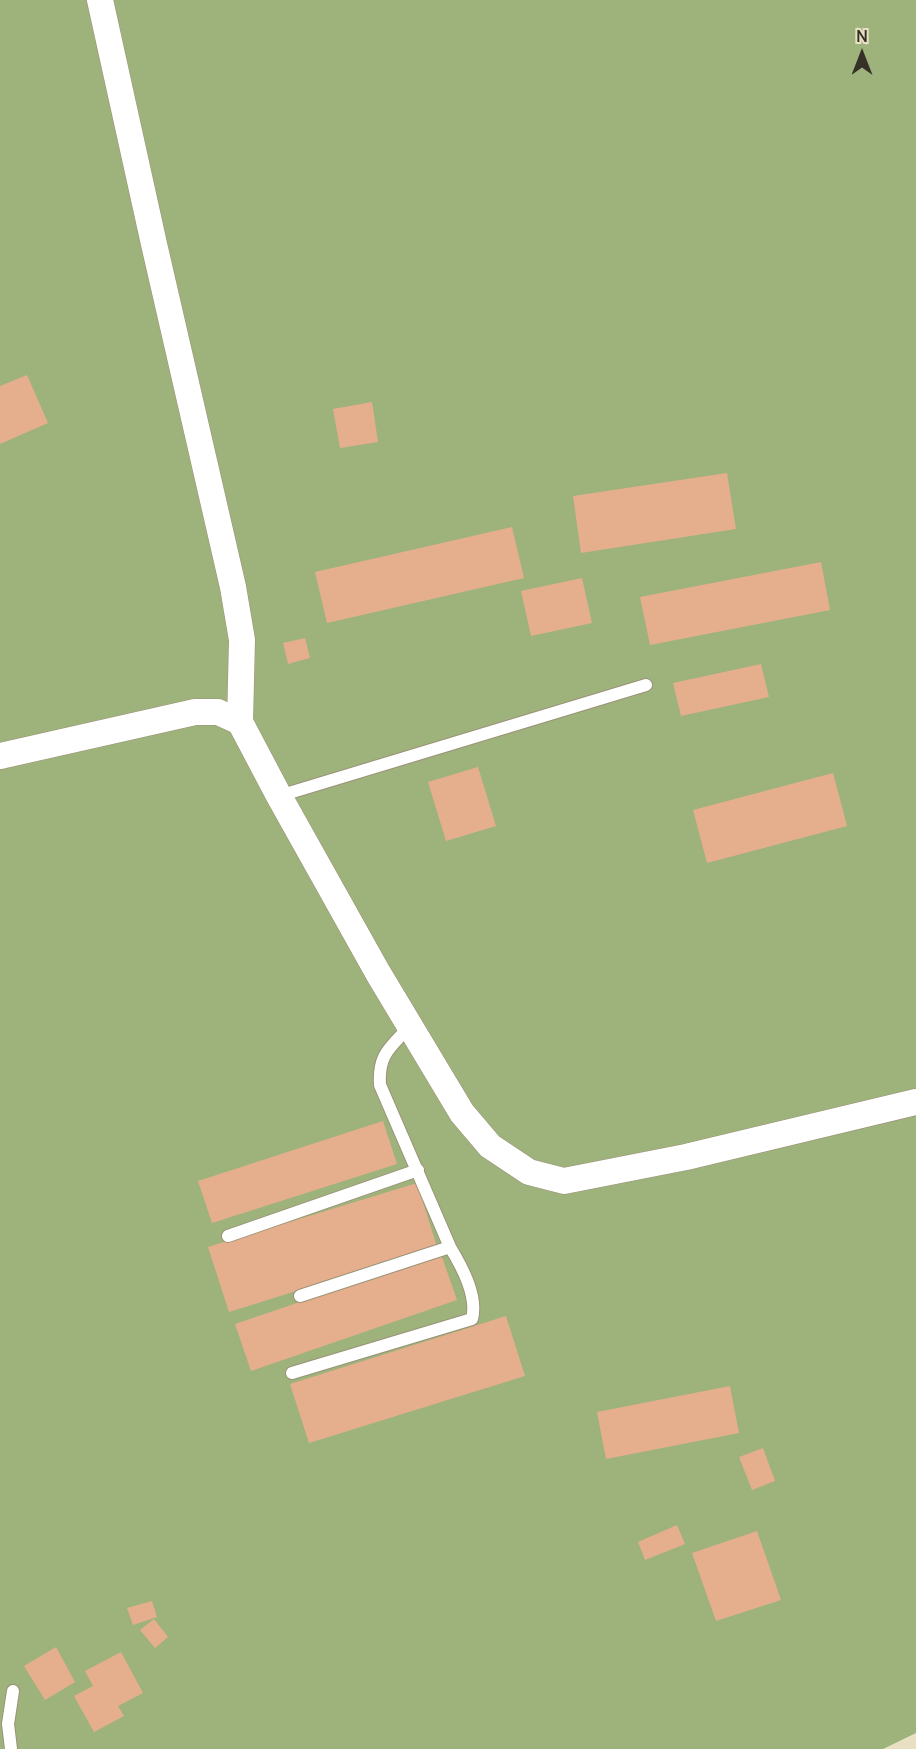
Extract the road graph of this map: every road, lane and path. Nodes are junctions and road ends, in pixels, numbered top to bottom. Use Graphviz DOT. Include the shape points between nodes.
graph roads {
  1 [pos="100,0"];
  2 [pos="646,686"];
  3 [pos="240,722"];
  4 [pos="0,756"];
  5 [pos="279,796"];
  6 [pos="410,1026"];
  7 [pos="916,1102"];
  8 [pos="418,1170"];
  9 [pos="228,1236"];
  10 [pos="450,1247"];
  11 [pos="300,1296"];
  12 [pos="292,1373"];
  13 [pos="13,1691"];
  14 [pos="11,1749"];
  1 -- 3 [label="street" via="233,587 242,640"];
  2 -- 5 [label="lane"];
  3 -- 4 [label="street" via="218,712 195,712"];
  3 -- 5 [label="street"];
  5 -- 6 [label="street"];
  6 -- 7 [label="street" via="462,1113 490,1146 529,1172 564,1181 686,1157"];
  6 -- 8 [label="lane" via="384,1054 379,1068 380,1085"];
  8 -- 9 [label="lane"];
  8 -- 10 [label="lane"];
  10 -- 11 [label="lane"];
  10 -- 12 [label="lane" via="472,1296 472,1319"];
  13 -- 14 [label="lane" via="8,1724"];
}
